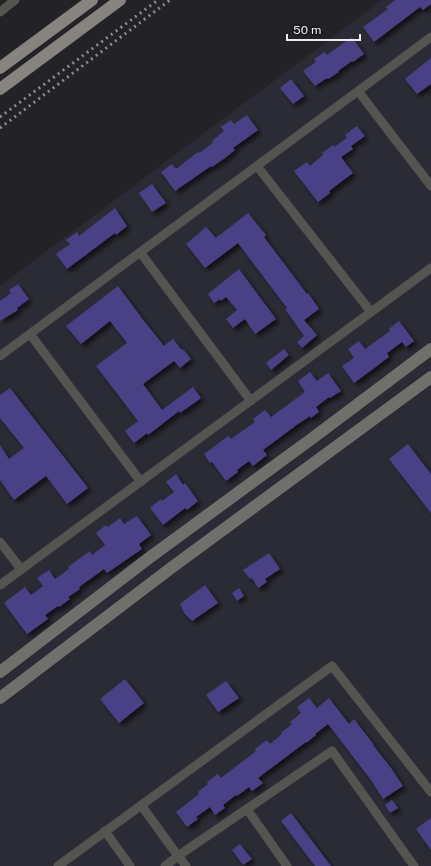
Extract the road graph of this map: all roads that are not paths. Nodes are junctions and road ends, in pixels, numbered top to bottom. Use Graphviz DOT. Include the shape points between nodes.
graph roads {
  1 [pos="15,0"];
  2 [pos="92,0"];
  3 [pos="120,0"];
  4 [pos="0,12"];
  5 [pos="431,37"];
  6 [pos="0,68"];
  7 [pos="0,89"];
  8 [pos="358,91"];
  9 [pos="257,166"];
  10 [pos="431,186"];
  11 [pos="140,252"];
  12 [pos="431,268"];
  13 [pos="371,312"];
  14 [pos="30,334"];
  15 [pos="431,349"];
  16 [pos="0,356"];
  17 [pos="431,376"];
  18 [pos="251,400"];
  19 [pos="140,482"];
  20 [pos="0,542"];
  21 [pos="21,570"];
  22 [pos="0,585"];
  23 [pos="0,672"];
  24 [pos="0,698"];
  25 [pos="431,792"];
  26 [pos="141,805"];
  27 [pos="247,809"];
  28 [pos="105,832"];
  29 [pos="178,856"];
  30 [pos="58,866"];
  31 [pos="130,866"];
  32 [pos="165,866"];
  33 [pos="186,866"];
  34 [pos="287,866"];
  35 [pos="414,866"];
  1 -- 4 [label="street"];
  2 -- 6 [label="main road"];
  3 -- 7 [label="main road"];
  5 -- 8 [label="street"];
  8 -- 9 [label="street"];
  8 -- 10 [label="street"];
  9 -- 11 [label="street"];
  9 -- 13 [label="street"];
  11 -- 14 [label="street"];
  11 -- 18 [label="street"];
  12 -- 13 [label="street"];
  13 -- 18 [label="street"];
  14 -- 16 [label="street"];
  14 -- 19 [label="street"];
  15 -- 23 [label="street"];
  17 -- 24 [label="street"];
  18 -- 19 [label="street"];
  19 -- 21 [label="street"];
  20 -- 21 [label="street"];
  21 -- 22 [label="street"];
  25 -- 26 [label="street" via="332,666"];
  26 -- 28 [label="street"];
  26 -- 29 [label="street"];
  27 -- 29 [label="street"];
  27 -- 34 [label="street"];
  27 -- 35 [label="street" via="332,752"];
  28 -- 30 [label="street"];
  28 -- 31 [label="street"];
  29 -- 32 [label="street"];
  29 -- 33 [label="street"];
}
